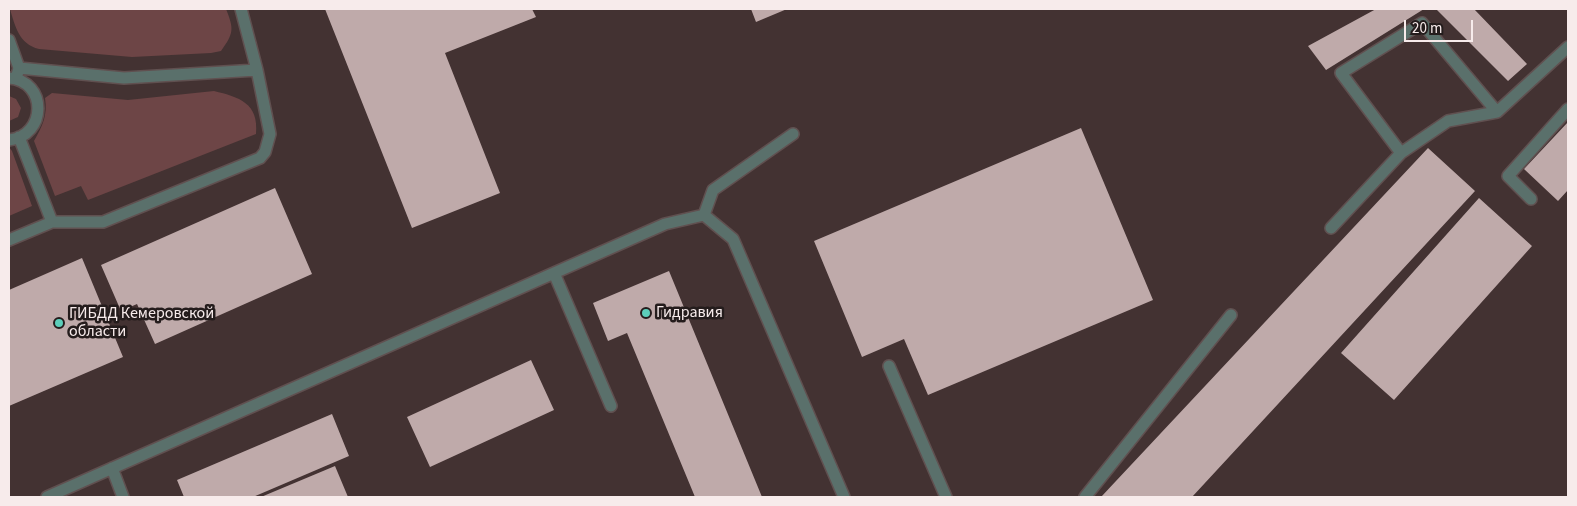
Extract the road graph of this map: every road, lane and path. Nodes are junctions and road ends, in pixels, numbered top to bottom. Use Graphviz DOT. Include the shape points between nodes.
graph roads {
  1 [pos="241,9"];
  2 [pos="9,40"];
  3 [pos="1568,47"];
  4 [pos="257,70"];
  5 [pos="14,75"];
  6 [pos="1568,109"];
  7 [pos="1497,112"];
  8 [pos="793,134"];
  9 [pos="14,139"];
  10 [pos="1401,153"];
  11 [pos="1531,199"];
  12 [pos="704,215"];
  13 [pos="52,222"];
  14 [pos="1331,228"];
  15 [pos="9,240"];
  16 [pos="554,273"];
  17 [pos="1231,315"];
  18 [pos="889,366"];
  19 [pos="611,406"];
  20 [pos="112,468"];
  21 [pos="47,497"];
  22 [pos="123,497"];
  23 [pos="844,497"];
  24 [pos="946,497"];
  25 [pos="1085,497"];
  1 -- 4 [label="lane"];
  2 -- 5 [label="lane"];
  3 -- 7 [label="lane"];
  4 -- 5 [label="lane" via="124,78"];
  4 -- 13 [label="lane" via="270,134 260,158 102,222"];
  5 -- 9 [label="lane" via="34,93 38,105 32,128"];
  6 -- 11 [label="lane" via="1508,176"];
  7 -- 10 [label="lane" via="1448,121"];
  7 -- 10 [label="lane" via="1422,23 1341,73"];
  8 -- 12 [label="lane" via="713,190"];
  9 -- 13 [label="lane"];
  10 -- 14 [label="lane"];
  12 -- 16 [label="lane" via="665,224"];
  12 -- 23 [label="lane" via="733,239"];
  13 -- 15 [label="lane"];
  16 -- 19 [label="lane"];
  16 -- 20 [label="lane"];
  17 -- 25 [label="lane"];
  18 -- 24 [label="lane"];
  20 -- 21 [label="lane"];
  20 -- 22 [label="lane"];
}
